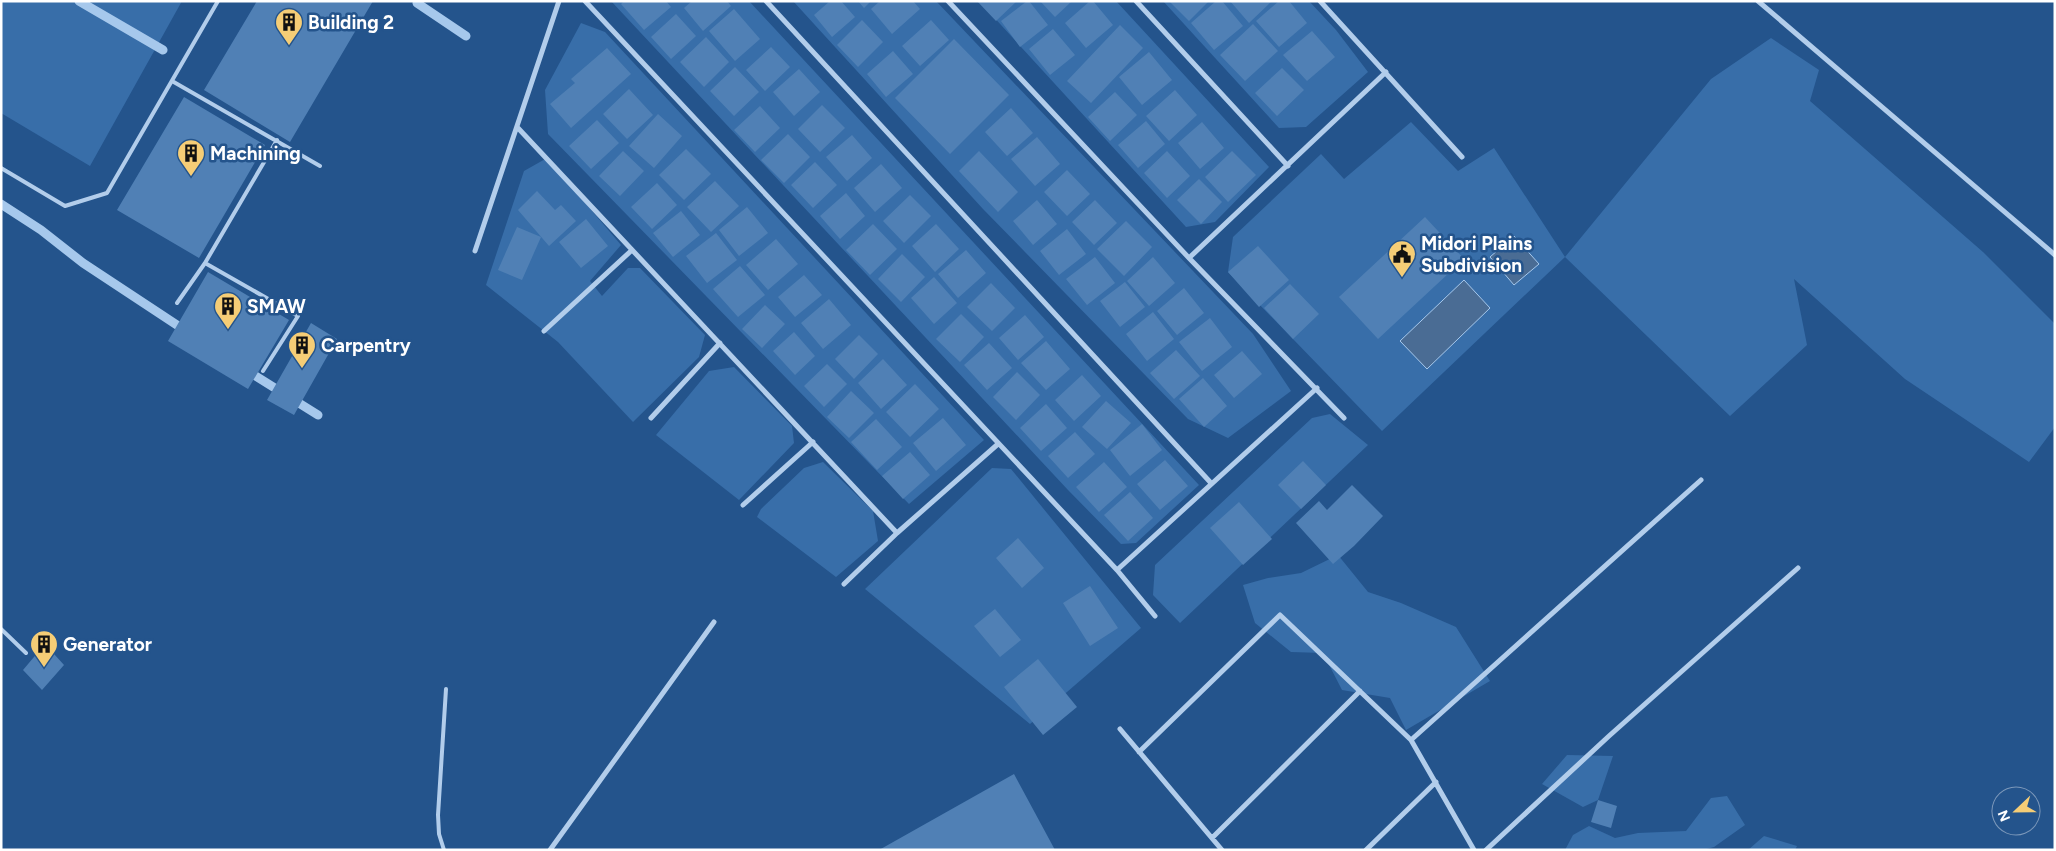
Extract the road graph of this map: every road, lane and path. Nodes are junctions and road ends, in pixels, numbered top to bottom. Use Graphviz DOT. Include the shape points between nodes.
graph roads {
  1 [pos="218,1"];
  2 [pos="559,1"];
  3 [pos="585,1"];
  4 [pos="766,1"];
  5 [pos="948,1"];
  6 [pos="1136,1"];
  7 [pos="1320,1"];
  8 [pos="1758,1"];
  9 [pos="1386,72"];
  10 [pos="172,81"];
  11 [pos="518,128"];
  12 [pos="277,140"];
  13 [pos="1462,157"];
  14 [pos="320,166"];
  15 [pos="1288,166"];
  16 [pos="1,168"];
  17 [pos="632,250"];
  18 [pos="475,251"];
  19 [pos="2055,255"];
  20 [pos="1189,258"];
  21 [pos="204,263"];
  22 [pos="177,303"];
  23 [pos="544,331"];
  24 [pos="720,343"];
  25 [pos="263,371"];
  26 [pos="1317,388"];
  27 [pos="651,418"];
  28 [pos="1344,418"];
  29 [pos="813,442"];
  30 [pos="998,444"];
  31 [pos="1701,480"];
  32 [pos="1211,483"];
  33 [pos="743,505"];
  34 [pos="897,532"];
  35 [pos="1798,568"];
  36 [pos="1117,570"];
  37 [pos="844,584"];
  38 [pos="1155,616"];
  39 [pos="714,622"];
  40 [pos="1,629"];
  41 [pos="26,652"];
  42 [pos="446,689"];
  43 [pos="1360,691"];
  44 [pos="1120,729"];
  45 [pos="1411,740"];
  46 [pos="1140,752"];
  47 [pos="1436,782"];
  48 [pos="1212,838"];
  49 [pos="444,850"];
  50 [pos="550,850"];
  51 [pos="1222,850"];
  52 [pos="1366,850"];
  53 [pos="1474,850"];
  54 [pos="1486,850"];
  1 -- 10 [label="lane"];
  2 -- 11 [label="street"];
  3 -- 30 [label="street"];
  4 -- 32 [label="street"];
  5 -- 20 [label="street"];
  6 -- 15 [label="street"];
  7 -- 9 [label="street"];
  8 -- 19 [label="street"];
  9 -- 13 [label="street"];
  9 -- 15 [label="street"];
  10 -- 12 [label="lane"];
  10 -- 16 [label="lane" via="107,193 65,206"];
  11 -- 17 [label="street"];
  11 -- 18 [label="street"];
  12 -- 14 [label="lane"];
  12 -- 21 [label="lane"];
  15 -- 20 [label="street"];
  17 -- 23 [label="street"];
  17 -- 24 [label="street"];
  20 -- 26 [label="street"];
  21 -- 22 [label="lane"];
  21 -- 25 [label="lane" via="298,316"];
  24 -- 27 [label="street"];
  24 -- 29 [label="street"];
  26 -- 28 [label="street"];
  26 -- 32 [label="street"];
  29 -- 33 [label="street"];
  29 -- 34 [label="street"];
  30 -- 34 [label="street"];
  30 -- 36 [label="street"];
  31 -- 45 [label="street"];
  32 -- 36 [label="street"];
  34 -- 37 [label="street"];
  35 -- 54 [label="street"];
  36 -- 38 [label="street"];
  39 -- 50 [label="street"];
  40 -- 41 [label="lane"];
  42 -- 49 [label="lane" via="438,815"];
  43 -- 45 [label="street"];
  43 -- 46 [label="street" via="1280,615"];
  43 -- 48 [label="street"];
  44 -- 46 [label="street"];
  45 -- 47 [label="street"];
  46 -- 48 [label="street"];
  47 -- 52 [label="street"];
  47 -- 53 [label="street"];
  48 -- 51 [label="street"];
}
